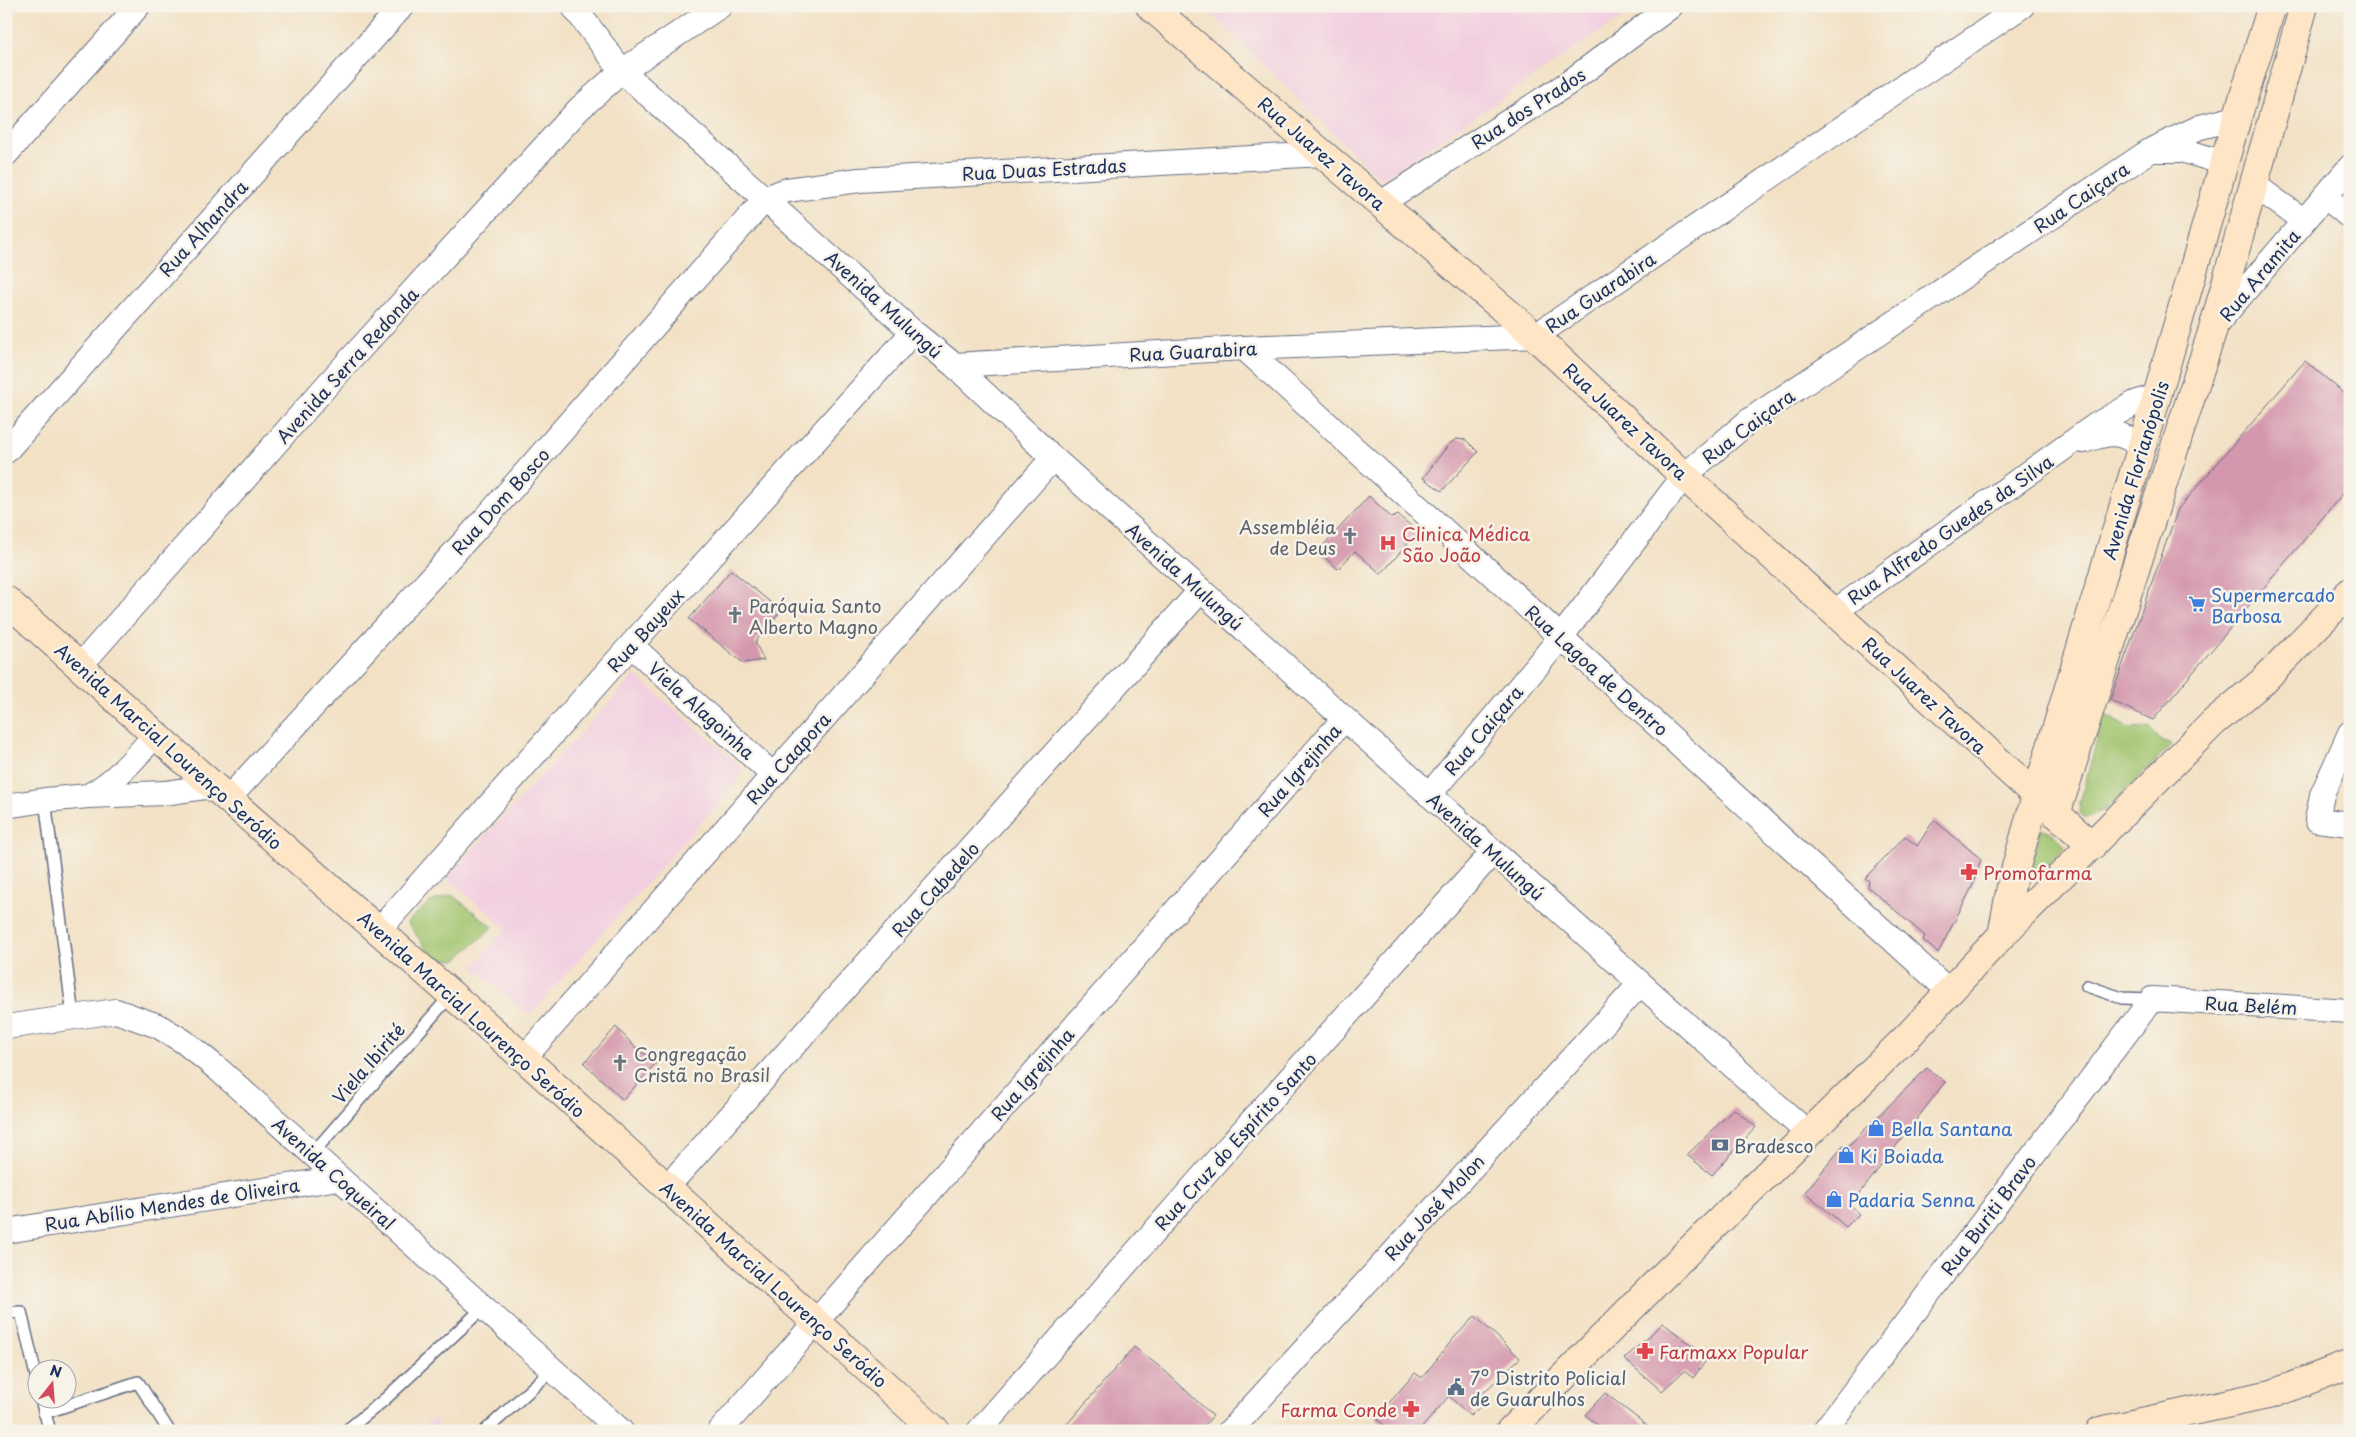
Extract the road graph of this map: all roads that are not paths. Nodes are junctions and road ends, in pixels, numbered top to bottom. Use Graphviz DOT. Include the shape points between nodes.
graph roads {
  1 [pos="138,6"];
  2 [pos="402,6"];
  3 [pos="573,6"];
  4 [pos="720,6"];
  5 [pos="1150,6"];
  6 [pos="1179,6"];
  7 [pos="1671,6"];
  8 [pos="2022,6"];
  9 [pos="2272,6"];
  10 [pos="2304,6"];
  11 [pos="1182,34"];
  12 [pos="622,70"];
  13 [pos="2237,118"];
  14 [pos="2151,150"];
  15 [pos="6,154"];
  16 [pos="1323,154"];
  17 [pos="2224,163"];
  18 [pos="2350,167"];
  19 [pos="2252,184"];
  20 [pos="2325,196"];
  21 [pos="766,198"];
  22 [pos="1381,203"];
  23 [pos="2350,217"];
  24 [pos="2304,221"];
  25 [pos="2213,329"];
  26 [pos="913,332"];
  27 [pos="1535,336"];
  28 [pos="1244,348"];
  29 [pos="954,365"];
  30 [pos="2158,396"];
  31 [pos="2067,446"];
  32 [pos="2142,446"];
  33 [pos="6,452"];
  34 [pos="1053,458"];
  35 [pos="1684,476"];
  36 [pos="1201,590"];
  37 [pos="2350,592"];
  38 [pos="7,601"];
  39 [pos="1834,612"];
  40 [pos="1561,637"];
  41 [pos="631,645"];
  42 [pos="79,668"];
  43 [pos="1344,719"];
  44 [pos="2350,733"];
  45 [pos="155,735"];
  46 [pos="773,774"];
  47 [pos="220,793"];
  48 [pos="1429,795"];
  49 [pos="88,796"];
  50 [pos="45,800"];
  51 [pos="2046,805"];
  52 [pos="6,806"];
  53 [pos="2350,824"];
  54 [pos="2092,846"];
  55 [pos="1492,852"];
  56 [pos="379,930"];
  57 [pos="2002,935"];
  58 [pos="1640,984"];
  59 [pos="2087,986"];
  60 [pos="1950,992"];
  61 [pos="450,996"];
  62 [pos="2152,999"];
  63 [pos="2350,1011"];
  64 [pos="74,1016"];
  65 [pos="6,1028"];
  66 [pos="524,1058"];
  67 [pos="1809,1134"];
  68 [pos="312,1154"];
  69 [pos="338,1178"];
  70 [pos="667,1187"];
  71 [pos="6,1231"];
  72 [pos="483,1308"];
  73 [pos="6,1313"];
  74 [pos="816,1321"];
  75 [pos="32,1360"];
  76 [pos="2350,1364"];
  77 [pos="552,1370"];
  78 [pos="43,1410"];
  79 [pos="44,1413"];
  80 [pos="50,1431"];
  81 [pos="168,1431"];
  82 [pos="346,1431"];
  83 [pos="485,1431"];
  84 [pos="621,1431"];
  85 [pos="720,1431"];
  86 [pos="936,1431"];
  87 [pos="979,1431"];
  88 [pos="1230,1431"];
  89 [pos="1510,1431"];
  90 [pos="1824,1431"];
  91 [pos="2100,1431"];
  1 -- 15 [label="street"];
  2 -- 33 [label="street, Rua Alhandra"];
  3 -- 12 [label="street, Avenida Mulungú"];
  4 -- 12 [label="street, Avenida Serra Redonda"];
  5 -- 11 [label="street, Rua Juarez Tavora"];
  6 -- 11 [label="street"];
  7 -- 22 [label="street, Rua dos Prados" via="1567,84"];
  8 -- 27 [label="street, Rua Guarabira"];
  9 -- 13 [label="street, Avenida Florianópolis"];
  10 -- 19 [label="street, Avenida Florianópolis"];
  11 -- 16 [label="street, Rua Juarez Tavora"];
  12 -- 21 [label="street, Avenida Mulungú"];
  12 -- 42 [label="street, Avenida Serra Redonda" via="579,109"];
  13 -- 14 [label="street, Rua Caiçara" via="2200,127"];
  13 -- 17 [label="street, Avenida Florianópolis"];
  14 -- 17 [label="street" via="2182,150"];
  14 -- 35 [label="street, Rua Caiçara" via="1750,420"];
  16 -- 21 [label="street, Rua Duas Estradas" via="859,180 787,190"];
  16 -- 22 [label="street, Rua Juarez Tavora"];
  17 -- 30 [label="street, Avenida Florianópolis"];
  18 -- 20 [label="street, Rua Aramita"];
  19 -- 24 [label="street, Rua Aramita"];
  19 -- 25 [label="street, Avenida Florianópolis"];
  20 -- 23 [label="street"];
  20 -- 24 [label="street, Rua Aramita"];
  21 -- 26 [label="street, Avenida Mulungú"];
  21 -- 47 [label="street, Rua Dom Bosco" via="492,512"];
  22 -- 27 [label="street, Rua Juarez Tavora"];
  24 -- 25 [label="street, Rua Aramita"];
  25 -- 51 [label="street, Avenida Florianópolis"];
  26 -- 29 [label="street, Avenida Mulungú"];
  26 -- 41 [label="street, Rua Bayeux"];
  27 -- 28 [label="street, Rua Guarabira"];
  27 -- 35 [label="street, Rua Juarez Tavora"];
  28 -- 29 [label="street, Rua Guarabira"];
  28 -- 40 [label="street, Rua Lagoa de Dentro"];
  29 -- 34 [label="street, Avenida Mulungú"];
  30 -- 31 [label="street, Rua Alfredo Guedes da Silva" via="2135,402"];
  30 -- 32 [label="street, Avenida Florianópolis"];
  31 -- 32 [label="street, Rua Alfredo Guedes da Silva" via="2109,433 2120,434"];
  31 -- 39 [label="street, Rua Alfredo Guedes da Silva"];
  32 -- 51 [label="street, Avenida Florianópolis"];
  34 -- 36 [label="street, Avenida Mulungú"];
  34 -- 46 [label="street, Rua Caapora"];
  35 -- 39 [label="street, Rua Juarez Tavora"];
  35 -- 40 [label="street, Rua Caiçara"];
  36 -- 43 [label="street, Avenida Mulungú"];
  36 -- 70 [label="street, Rua Cabedelo"];
  37 -- 54 [label="street"];
  38 -- 42 [label="street, Avenida Marcial Lourenço Seródio"];
  39 -- 51 [label="street, Rua Juarez Tavora"];
  40 -- 48 [label="street, Rua Caiçara"];
  40 -- 60 [label="street, Rua Lagoa de Dentro"];
  41 -- 46 [label="street, Viela Alagoinha"];
  41 -- 56 [label="street, Rua Bayeux"];
  42 -- 45 [label="street, Avenida Marcial Lourenço Seródio"];
  43 -- 48 [label="street, Avenida Mulungú"];
  43 -- 74 [label="street, Rua Igrejinha"];
  44 -- 53 [label="street" via="2322,795 2317,820"];
  45 -- 47 [label="street, Avenida Marcial Lourenço Seródio"];
  45 -- 49 [label="street" via="107,786"];
  46 -- 66 [label="street, Rua Caapora"];
  47 -- 49 [label="street"];
  47 -- 56 [label="street, Avenida Marcial Lourenço Seródio"];
  48 -- 55 [label="street, Avenida Mulungú"];
  49 -- 50 [label="street"];
  50 -- 52 [label="street"];
  50 -- 64 [label="lane"];
  51 -- 54 [label="street, Rua Juarez Tavora"];
  51 -- 57 [label="street, Avenida Florianópolis" via="2012,881"];
  54 -- 57 [label="street"];
  55 -- 58 [label="street, Avenida Mulungú"];
  55 -- 87 [label="street, Rua Cruz do Espírito Santo"];
  56 -- 61 [label="street, Avenida Marcial Lourenço Seródio"];
  57 -- 60 [label="street"];
  58 -- 67 [label="street, Avenida Mulungú"];
  58 -- 88 [label="street, Rua José Molon"];
  59 -- 62 [label="lane" via="2122,998"];
  60 -- 67 [label="street"];
  61 -- 66 [label="street, Avenida Marcial Lourenço Seródio"];
  61 -- 68 [label="lane, Viela Ibirité"];
  62 -- 63 [label="street, Rua Belém"];
  62 -- 90 [label="street, Rua Buriti Bravo"];
  64 -- 65 [label="street, Avenida Coqueiral"];
  64 -- 68 [label="street, Avenida Coqueiral" via="116,1011 166,1031 218,1069"];
  66 -- 70 [label="street, Avenida Marcial Lourenço Seródio"];
  67 -- 89 [label="street"];
  68 -- 69 [label="street, Avenida Coqueiral"];
  69 -- 71 [label="street, Rua Abílio Mendes de Oliveira"];
  69 -- 72 [label="street, Avenida Coqueiral"];
  70 -- 74 [label="street, Avenida Marcial Lourenço Seródio"];
  72 -- 77 [label="street, Avenida Coqueiral"];
  72 -- 82 [label="lane"];
  73 -- 75 [label="lane" via="21,1312"];
  74 -- 85 [label="street, Rua Igrejinha"];
  74 -- 86 [label="street, Avenida Marcial Lourenço Seródio"];
  76 -- 91 [label="street" via="2272,1394"];
  77 -- 83 [label="lane"];
  77 -- 84 [label="street, Avenida Coqueiral"];
  78 -- 79 [label="lane"];
  79 -- 80 [label="lane"];
  79 -- 81 [label="lane" via="138,1382"];
}
